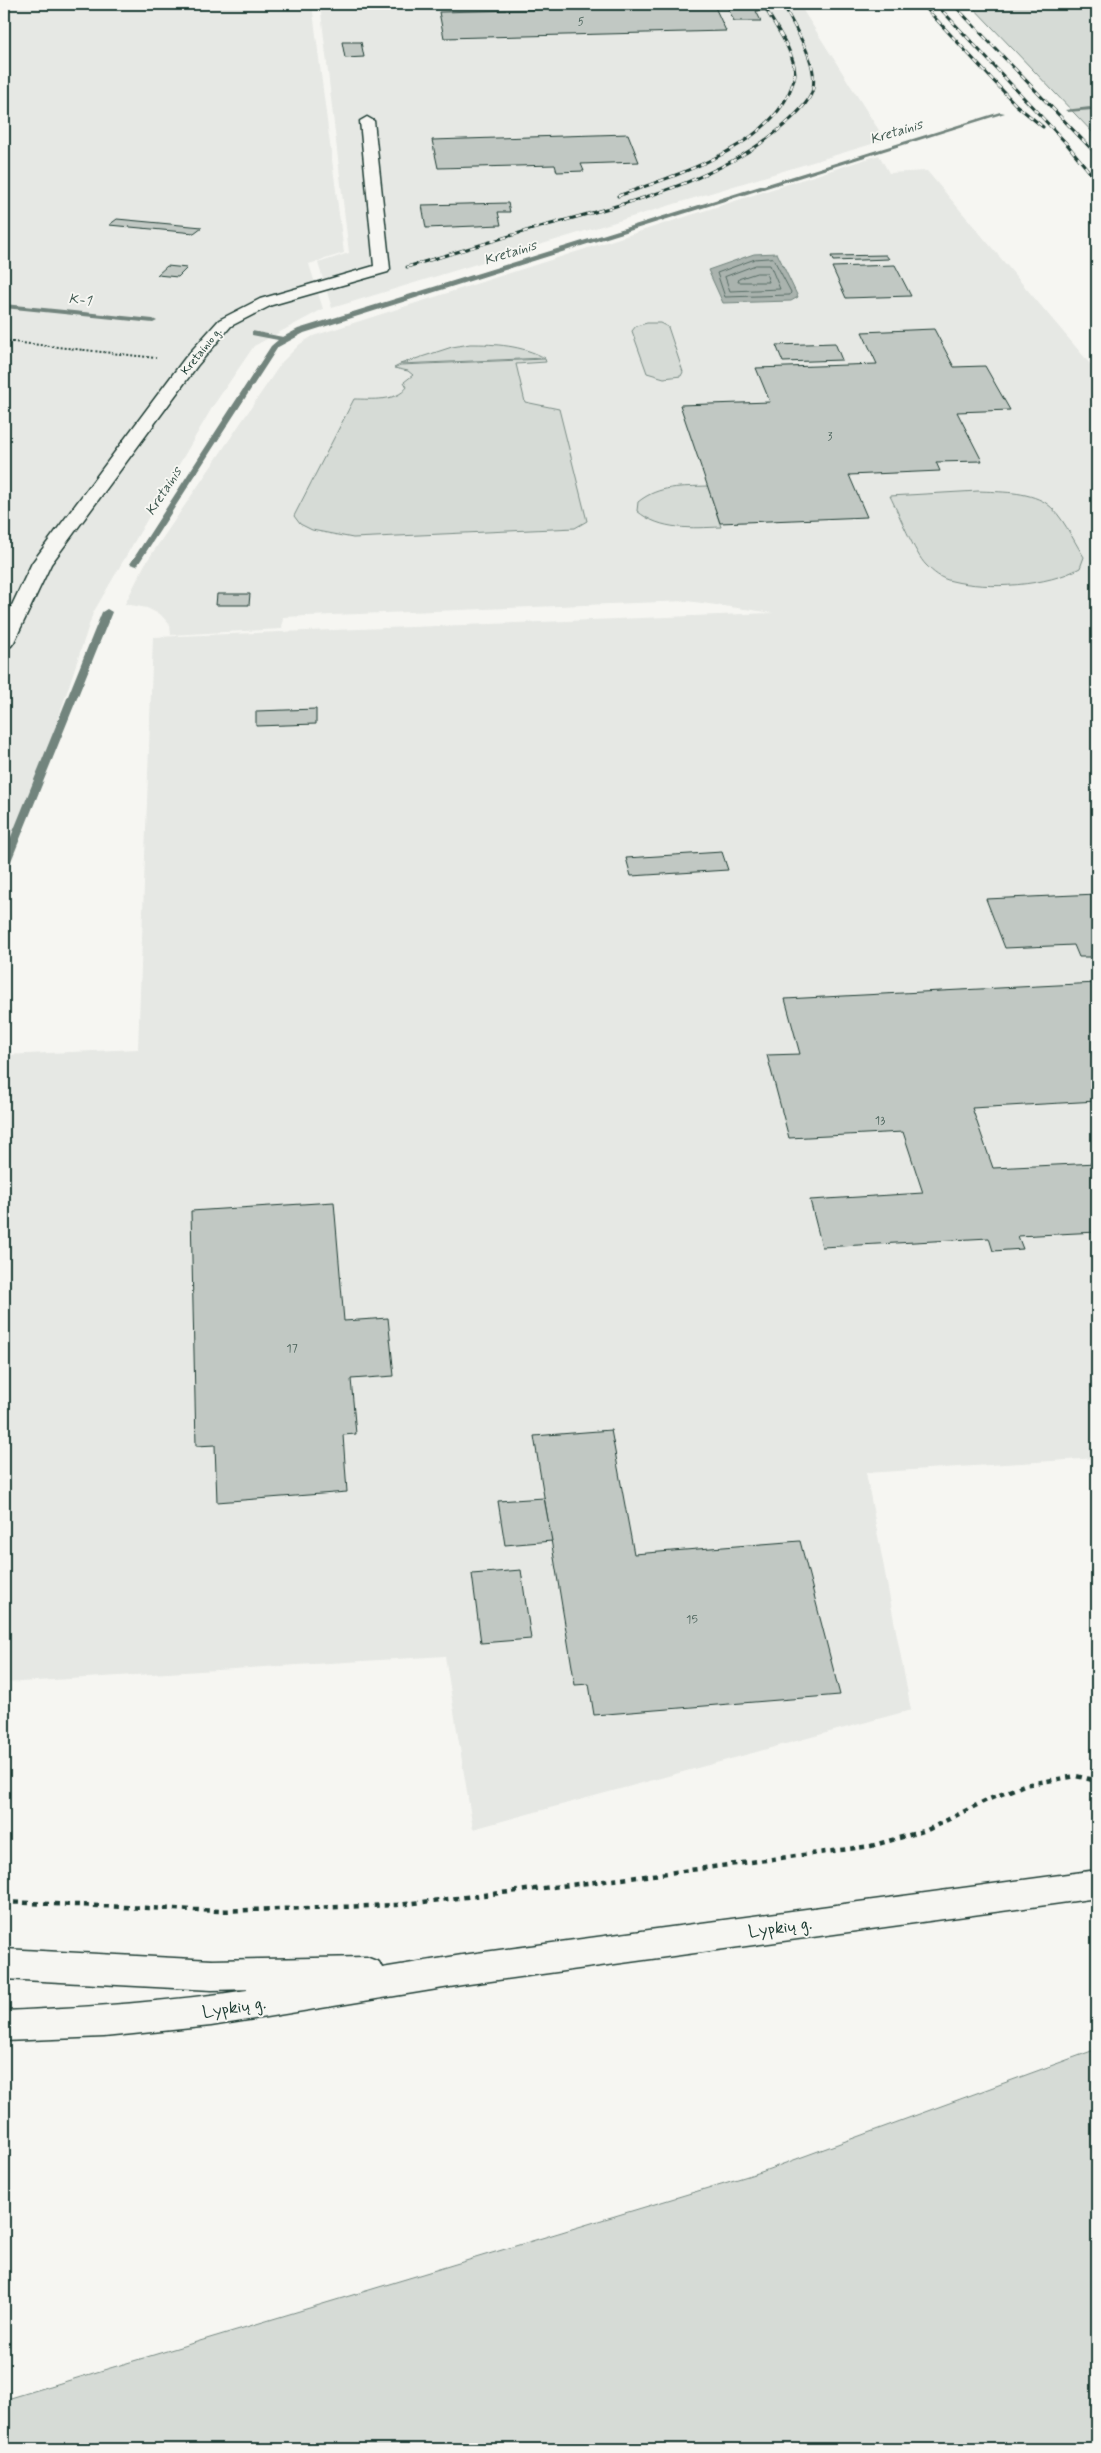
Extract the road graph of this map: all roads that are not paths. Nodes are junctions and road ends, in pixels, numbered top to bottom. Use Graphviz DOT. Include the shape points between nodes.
graph roads {
  1 [pos="367,122"];
  2 [pos="4,642"];
  3 [pos="1097,1884"];
  4 [pos="4,1964"];
  5 [pos="462,1970"];
  6 [pos="4,2026"];
  1 -- 2 [label="street, Kretainio g." via="382,269 297,292 225,323 192,362 42,563"];
  3 -- 5 [label="street, Lypkių g."];
  4 -- 5 [label="street, Lypkių g." via="212,1975"];
  5 -- 6 [label="street, Lypkių g." via="211,2012 104,2022"];
}
